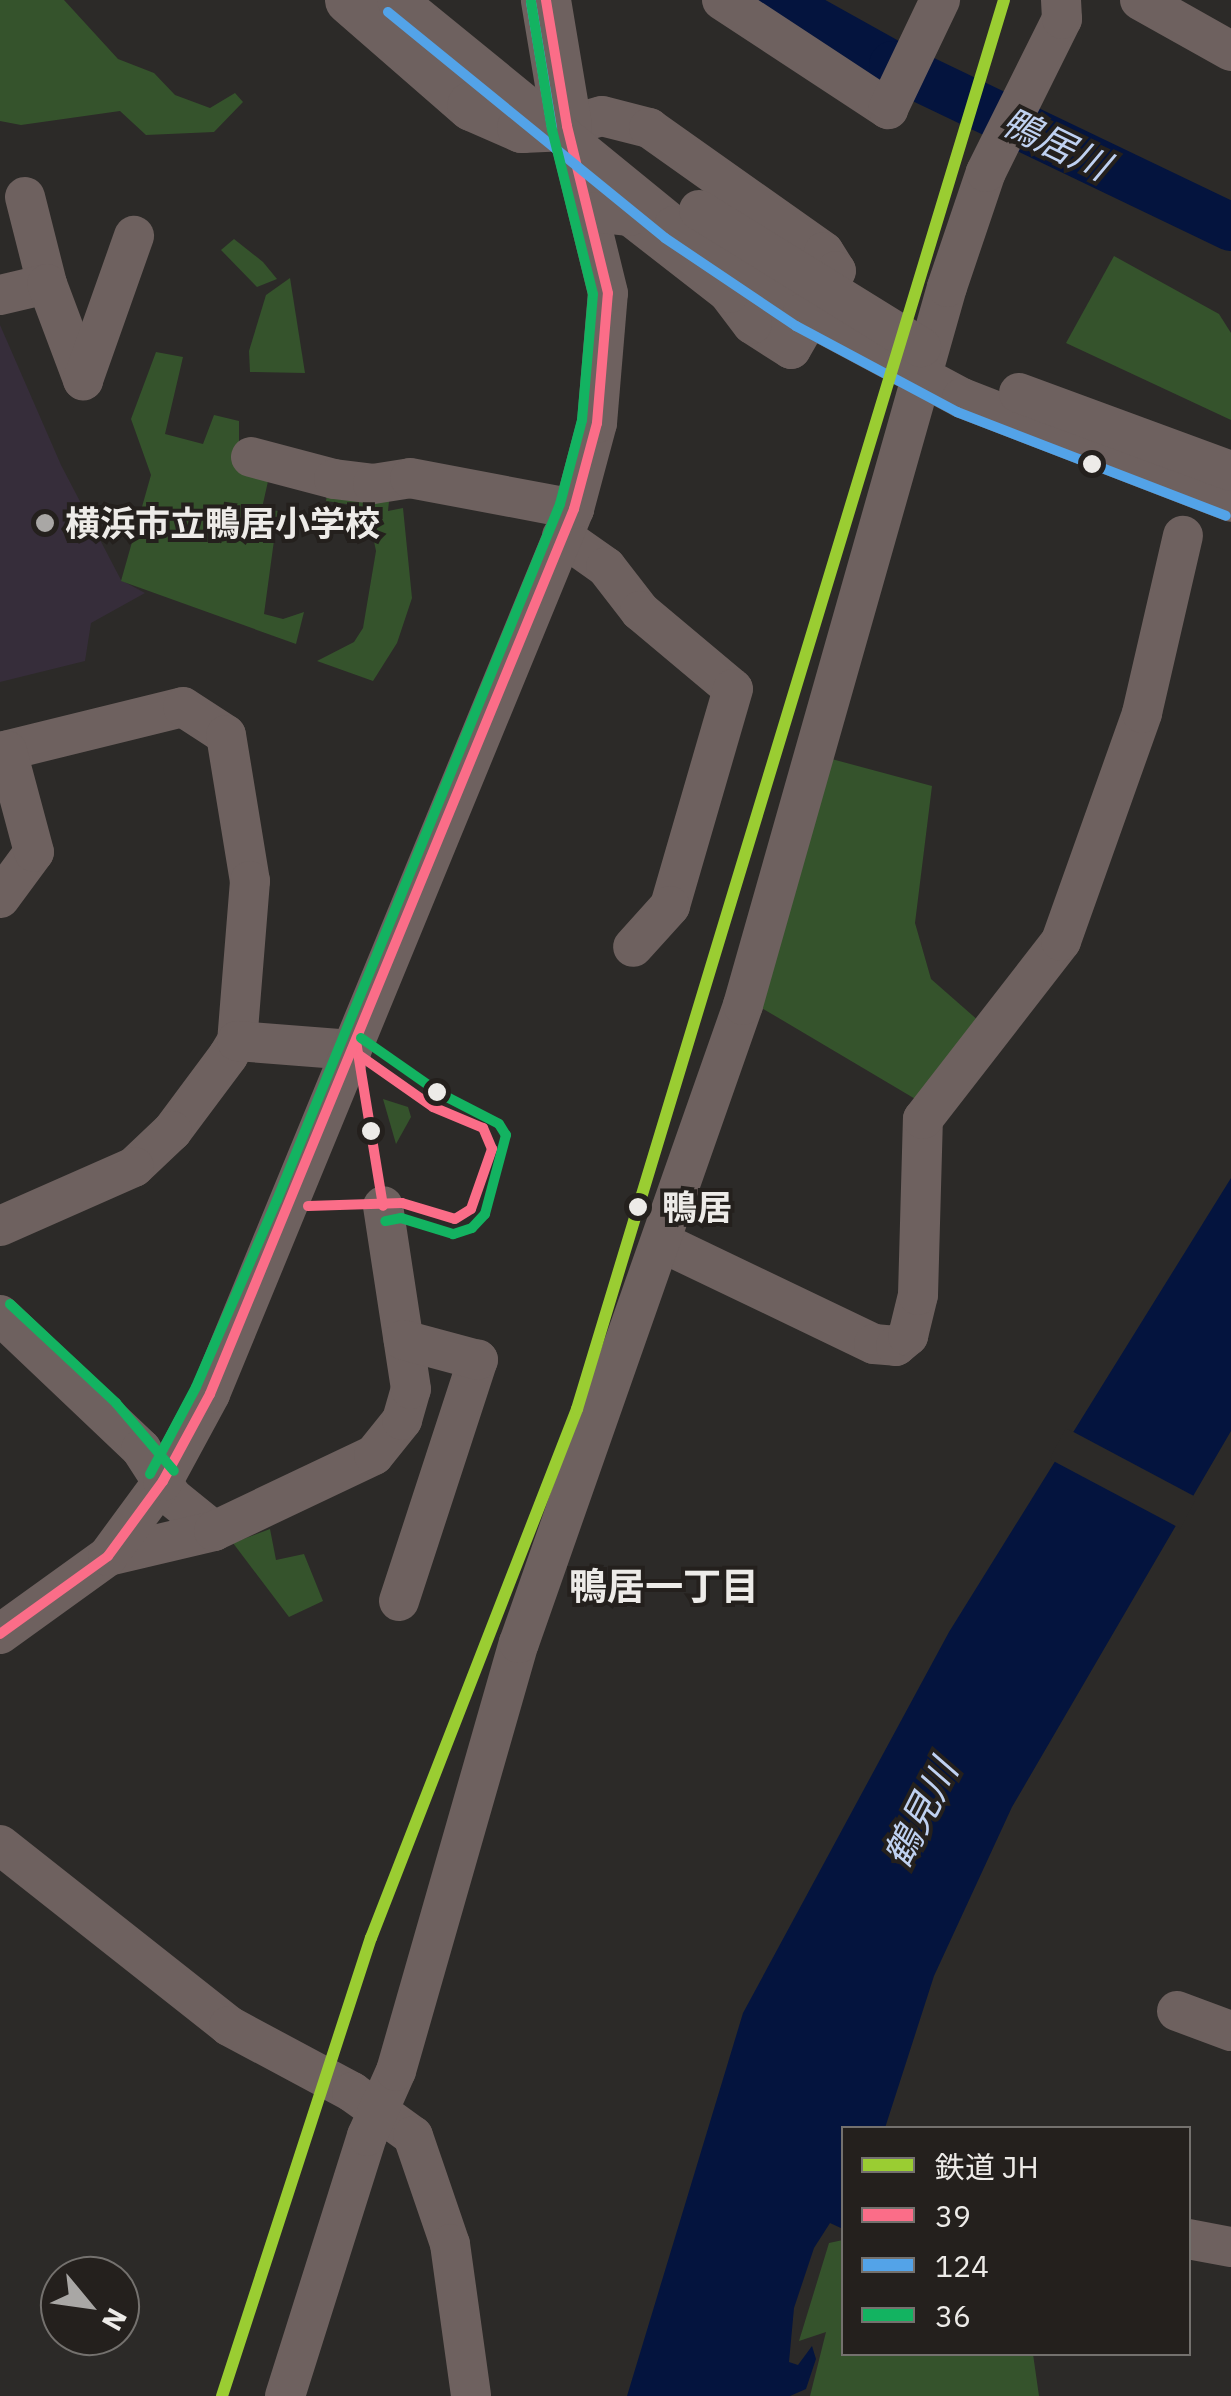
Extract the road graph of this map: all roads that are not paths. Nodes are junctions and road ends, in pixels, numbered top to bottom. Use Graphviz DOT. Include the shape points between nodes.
graph roads {
  1 [pos="350,0"];
  2 [pos="398,0"];
  3 [pos="437,0"];
  4 [pos="546,0"];
  5 [pos="722,0"];
  6 [pos="940,0"];
  7 [pos="1060,0"];
  8 [pos="1140,0"];
  9 [pos="1231,51"];
  10 [pos="567,126"];
  11 [pos="25,196"];
  12 [pos="592,212"];
  13 [pos="134,236"];
  14 [pos="48,284"];
  15 [pos="0,295"];
  16 [pos="251,456"];
  17 [pos="1231,471"];
  18 [pos="1231,502"];
  19 [pos="568,522"];
  20 [pos="1184,536"];
  21 [pos="3,752"];
  22 [pos="0,898"];
  23 [pos="632,947"];
  24 [pos="237,1041"];
  25 [pos="352,1050"];
  26 [pos="383,1206"];
  27 [pos="0,1226"];
  28 [pos="664,1243"];
  29 [pos="0,1315"];
  30 [pos="404,1340"];
  31 [pos="163,1481"];
  32 [pos="214,1531"];
  33 [pos="108,1556"];
  34 [pos="399,1601"];
  35 [pos="0,1634"];
  36 [pos="0,1845"];
  37 [pos="1177,2011"];
  38 [pos="1231,2031"];
  39 [pos="378,2109"];
  40 [pos="1191,2240"];
  41 [pos="1231,2247"];
  42 [pos="285,2396"];
  43 [pos="472,2396"];
  1 -- 10 [label="main road" via="472,106 522,128"];
  2 -- 18 [label="street, bridge" via="674,226 803,313 962,398"];
  3 -- 17 [label="street, bridge" via="688,202 858,313 1001,386"];
  4 -- 10 [label="main road"];
  5 -- 6 [label="street" via="888,109 922,50"];
  7 -- 28 [label="street" via="1062,19 986,172"];
  8 -- 9 [label="street"];
  10 -- 12 [label="street"];
  10 -- 12 [label="street" via="602,116 649,128 824,252 836,271 791,349 752,324 729,293 630,216"];
  11 -- 14 [label="street"];
  12 -- 19 [label="street" via="608,294 608,347 597,423"];
  13 -- 14 [label="street" via="83,380"];
  14 -- 15 [label="street"];
  16 -- 19 [label="street" via="334,479 373,484 410,478"];
  19 -- 23 [label="street" via="640,612 733,688 670,906"];
  19 -- 25 [label="street"];
  20 -- 28 [label="street" via="1142,712 1061,941 923,1119 918,1296 908,1336 896,1346 874,1344"];
  21 -- 22 [label="street" via="34,852"];
  21 -- 24 [label="street" via="183,706 226,736 250,881"];
  24 -- 25 [label="street"];
  24 -- 27 [label="street" via="172,1131 134,1167"];
  25 -- 31 [label="street" via="210,1394"];
  26 -- 30 [label="street"];
  28 -- 39 [label="street" via="518,1643 396,2071"];
  29 -- 31 [label="street" via="106,1414"];
  30 -- 32 [label="street" via="411,1389 402,1420 374,1455"];
  30 -- 34 [label="street" via="478,1360"];
  31 -- 32 [label="street" via="172,1497"];
  31 -- 33 [label="street"];
  32 -- 33 [label="street"];
  33 -- 35 [label="street"];
  36 -- 39 [label="street" via="229,2026"];
  37 -- 38 [label="street"];
  39 -- 42 [label="street"];
  39 -- 43 [label="street" via="412,2136 432,2178 462,2301"];
  40 -- 41 [label="street"];
}
